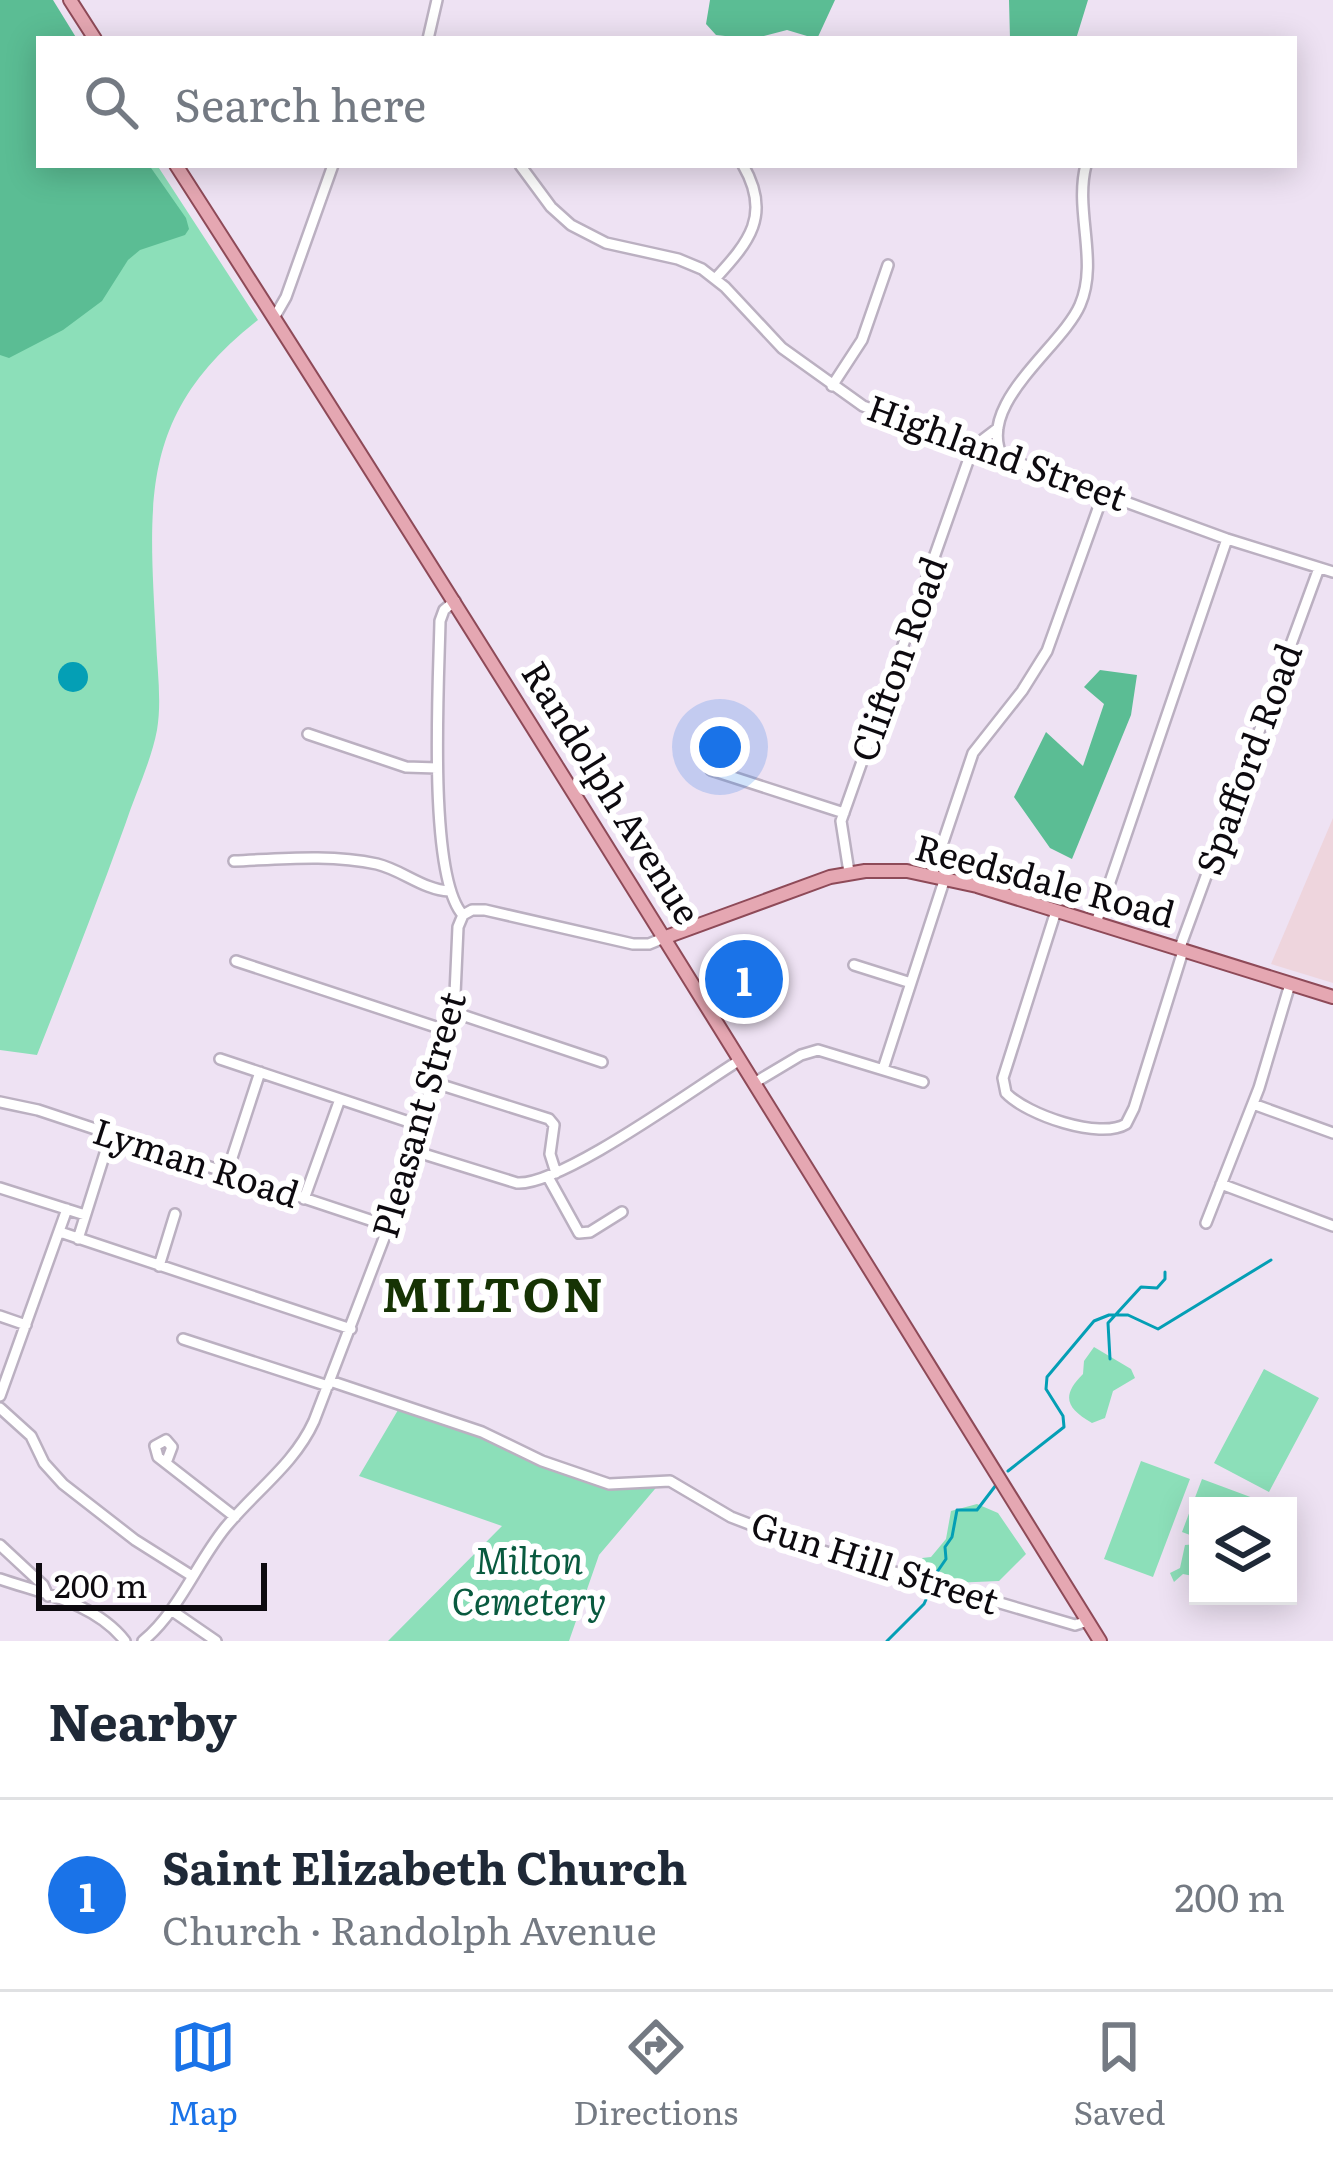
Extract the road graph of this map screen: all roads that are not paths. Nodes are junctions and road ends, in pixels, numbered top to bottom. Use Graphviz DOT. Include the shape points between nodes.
graph roads {
  1 [pos="70,0"];
  2 [pos="437,0"];
  3 [pos="93,36"];
  4 [pos="429,36"];
  5 [pos="178,168"];
  6 [pos="332,168"];
  7 [pos="522,168"];
  8 [pos="744,168"];
  9 [pos="1085,168"];
  10 [pos="888,265"];
  11 [pos="716,279"];
  12 [pos="274,318"];
  13 [pos="832,386"];
  14 [pos="998,428"];
  15 [pos="973,447"];
  16 [pos="1004,458"];
  17 [pos="1104,492"];
  18 [pos="1227,539"];
  19 [pos="1319,568"];
  20 [pos="1333,572"];
  21 [pos="455,601"];
  22 [pos="308,734"];
  23 [pos="437,768"];
  24 [pos="711,770"];
  25 [pos="844,813"];
  26 [pos="233,860"];
  27 [pos="849,872"];
  28 [pos="939,876"];
  29 [pos="449,891"];
  30 [pos="1056,911"];
  31 [pos="463,915"];
  32 [pos="1096,923"];
  33 [pos="666,938"];
  34 [pos="1181,950"];
  35 [pos="236,962"];
  36 [pos="854,964"];
  37 [pos="911,983"];
  38 [pos="1290,984"];
  39 [pos="1333,997"];
  40 [pos="450,1011"];
  41 [pos="445,1030"];
  42 [pos="220,1059"];
  43 [pos="740,1060"];
  44 [pos="602,1062"];
  45 [pos="883,1069"];
  46 [pos="260,1072"];
  47 [pos="433,1082"];
  48 [pos="923,1082"];
  49 [pos="754,1083"];
  50 [pos="340,1099"];
  51 [pos="0,1102"];
  52 [pos="1253,1104"];
  53 [pos="421,1126"];
  54 [pos="1333,1133"];
  55 [pos="111,1134"];
  56 [pos="414,1151"];
  57 [pos="227,1173"];
  58 [pos="552,1175"];
  59 [pos="1221,1184"];
  60 [pos="0,1188"];
  61 [pos="304,1199"];
  62 [pos="67,1209"];
  63 [pos="622,1213"];
  64 [pos="176,1214"];
  65 [pos="85,1215"];
  66 [pos="1206,1223"];
  67 [pos="1333,1226"];
  68 [pos="391,1227"];
  69 [pos="60,1232"];
  70 [pos="78,1239"];
  71 [pos="159,1266"];
  72 [pos="0,1316"];
  73 [pos="26,1325"];
  74 [pos="351,1329"];
  75 [pos="183,1339"];
  76 [pos="329,1384"];
  77 [pos="0,1396"];
  78 [pos="0,1408"];
  79 [pos="166,1463"];
  80 [pos="235,1517"];
  81 [pos="0,1545"];
  82 [pos="192,1576"];
  83 [pos="0,1579"];
  84 [pos="47,1596"];
  85 [pos="171,1610"];
  86 [pos="1088,1622"];
  87 [pos="125,1641"];
  88 [pos="143,1641"];
  89 [pos="216,1641"];
  90 [pos="1100,1641"];
  1 -- 3 [label="main road"];
  2 -- 4 [label="street"];
  5 -- 12 [label="main road, Randolph Avenue"];
  6 -- 12 [label="street"];
  7 -- 11 [label="street, Highland Street" via="576,229 688,262"];
  8 -- 11 [label="street" via="755,194 754,223"];
  9 -- 14 [label="street" via="1082,302 1040,353"];
  10 -- 13 [label="street" via="862,340"];
  11 -- 13 [label="street, Highland Street"];
  12 -- 21 [label="main road, Randolph Avenue"];
  13 -- 15 [label="street, Highland Street" via="877,413"];
  14 -- 15 [label="street"];
  14 -- 16 [label="street"];
  15 -- 16 [label="street, Highland Street"];
  15 -- 25 [label="street, Clifton Road"];
  16 -- 17 [label="street, Highland Street"];
  17 -- 18 [label="street, Highland Street"];
  17 -- 28 [label="street" via="1044,656 973,753"];
  18 -- 19 [label="street, Highland Street"];
  18 -- 32 [label="street"];
  19 -- 20 [label="street, Highland Street"];
  19 -- 34 [label="street, Spafford Road"];
  21 -- 23 [label="street" via="440,621"];
  21 -- 33 [label="main road, Randolph Avenue"];
  22 -- 23 [label="street" via="406,767"];
  23 -- 29 [label="street"];
  24 -- 25 [label="street"];
  25 -- 27 [label="street, Clifton Road"];
  26 -- 29 [label="street" via="351,859"];
  27 -- 28 [label="main road, Reedsdale Road"];
  27 -- 33 [label="main road, Reedsdale Road"];
  28 -- 30 [label="main road, Reedsdale Road"];
  28 -- 37 [label="street"];
  29 -- 31 [label="street"];
  30 -- 32 [label="main road, Reedsdale Road"];
  30 -- 34 [label="street, Spafford Road" via="1003,1078 1006,1094 1029,1110 1099,1131 1126,1124"];
  31 -- 33 [label="street, Reedsdale Road" via="484,910 633,944"];
  31 -- 40 [label="street, Pleasant Street"];
  32 -- 34 [label="main road, Reedsdale Road"];
  33 -- 43 [label="main road, Randolph Avenue"];
  34 -- 38 [label="main road, Reedsdale Road"];
  35 -- 41 [label="street"];
  36 -- 37 [label="street"];
  37 -- 45 [label="street"];
  38 -- 39 [label="main road, Reedsdale Road"];
  38 -- 52 [label="street"];
  40 -- 41 [label="street, Pleasant Street"];
  40 -- 44 [label="street"];
  41 -- 47 [label="street, Pleasant Street"];
  42 -- 46 [label="street"];
  43 -- 49 [label="main road, Randolph Avenue"];
  43 -- 58 [label="street"];
  45 -- 48 [label="street"];
  45 -- 49 [label="street" via="812,1050"];
  46 -- 50 [label="street"];
  46 -- 57 [label="street"];
  47 -- 53 [label="street, Pleasant Street"];
  47 -- 58 [label="street" via="549,1119"];
  49 -- 86 [label="main road, Randolph Avenue"];
  50 -- 53 [label="street"];
  50 -- 61 [label="street"];
  51 -- 55 [label="street, Lyman Road"];
  52 -- 54 [label="street"];
  52 -- 59 [label="street"];
  53 -- 56 [label="street, Pleasant Street"];
  55 -- 57 [label="street, Lyman Road"];
  55 -- 65 [label="street"];
  56 -- 58 [label="street" via="517,1183"];
  56 -- 68 [label="street, Pleasant Street"];
  57 -- 61 [label="street, Lyman Road"];
  58 -- 63 [label="street" via="579,1233"];
  59 -- 66 [label="street"];
  59 -- 67 [label="street"];
  60 -- 62 [label="street"];
  61 -- 68 [label="street, Lyman Road"];
  62 -- 65 [label="street"];
  62 -- 69 [label="street"];
  64 -- 71 [label="street"];
  65 -- 70 [label="street"];
  68 -- 74 [label="street, Pleasant Street"];
  69 -- 70 [label="street"];
  69 -- 73 [label="street"];
  70 -- 71 [label="street"];
  71 -- 74 [label="street"];
  72 -- 73 [label="street"];
  73 -- 77 [label="street"];
  74 -- 76 [label="street, Pleasant Street"];
  75 -- 76 [label="street, Gun Hill Street"];
  76 -- 80 [label="street, Pleasant Street" via="294,1455"];
  76 -- 86 [label="street, Gun Hill Street" via="482,1432 609,1484 670,1481 806,1546 1075,1625"];
  78 -- 82 [label="street" via="63,1484"];
  79 -- 80 [label="street"];
  80 -- 82 [label="street, Pleasant Street"];
  81 -- 84 [label="street"];
  82 -- 85 [label="street, Pleasant Street"];
  83 -- 84 [label="street"];
  84 -- 87 [label="street" via="99,1616"];
  85 -- 88 [label="street, Pleasant Street"];
  85 -- 89 [label="street"];
  86 -- 90 [label="main road, Randolph Avenue"];
}
